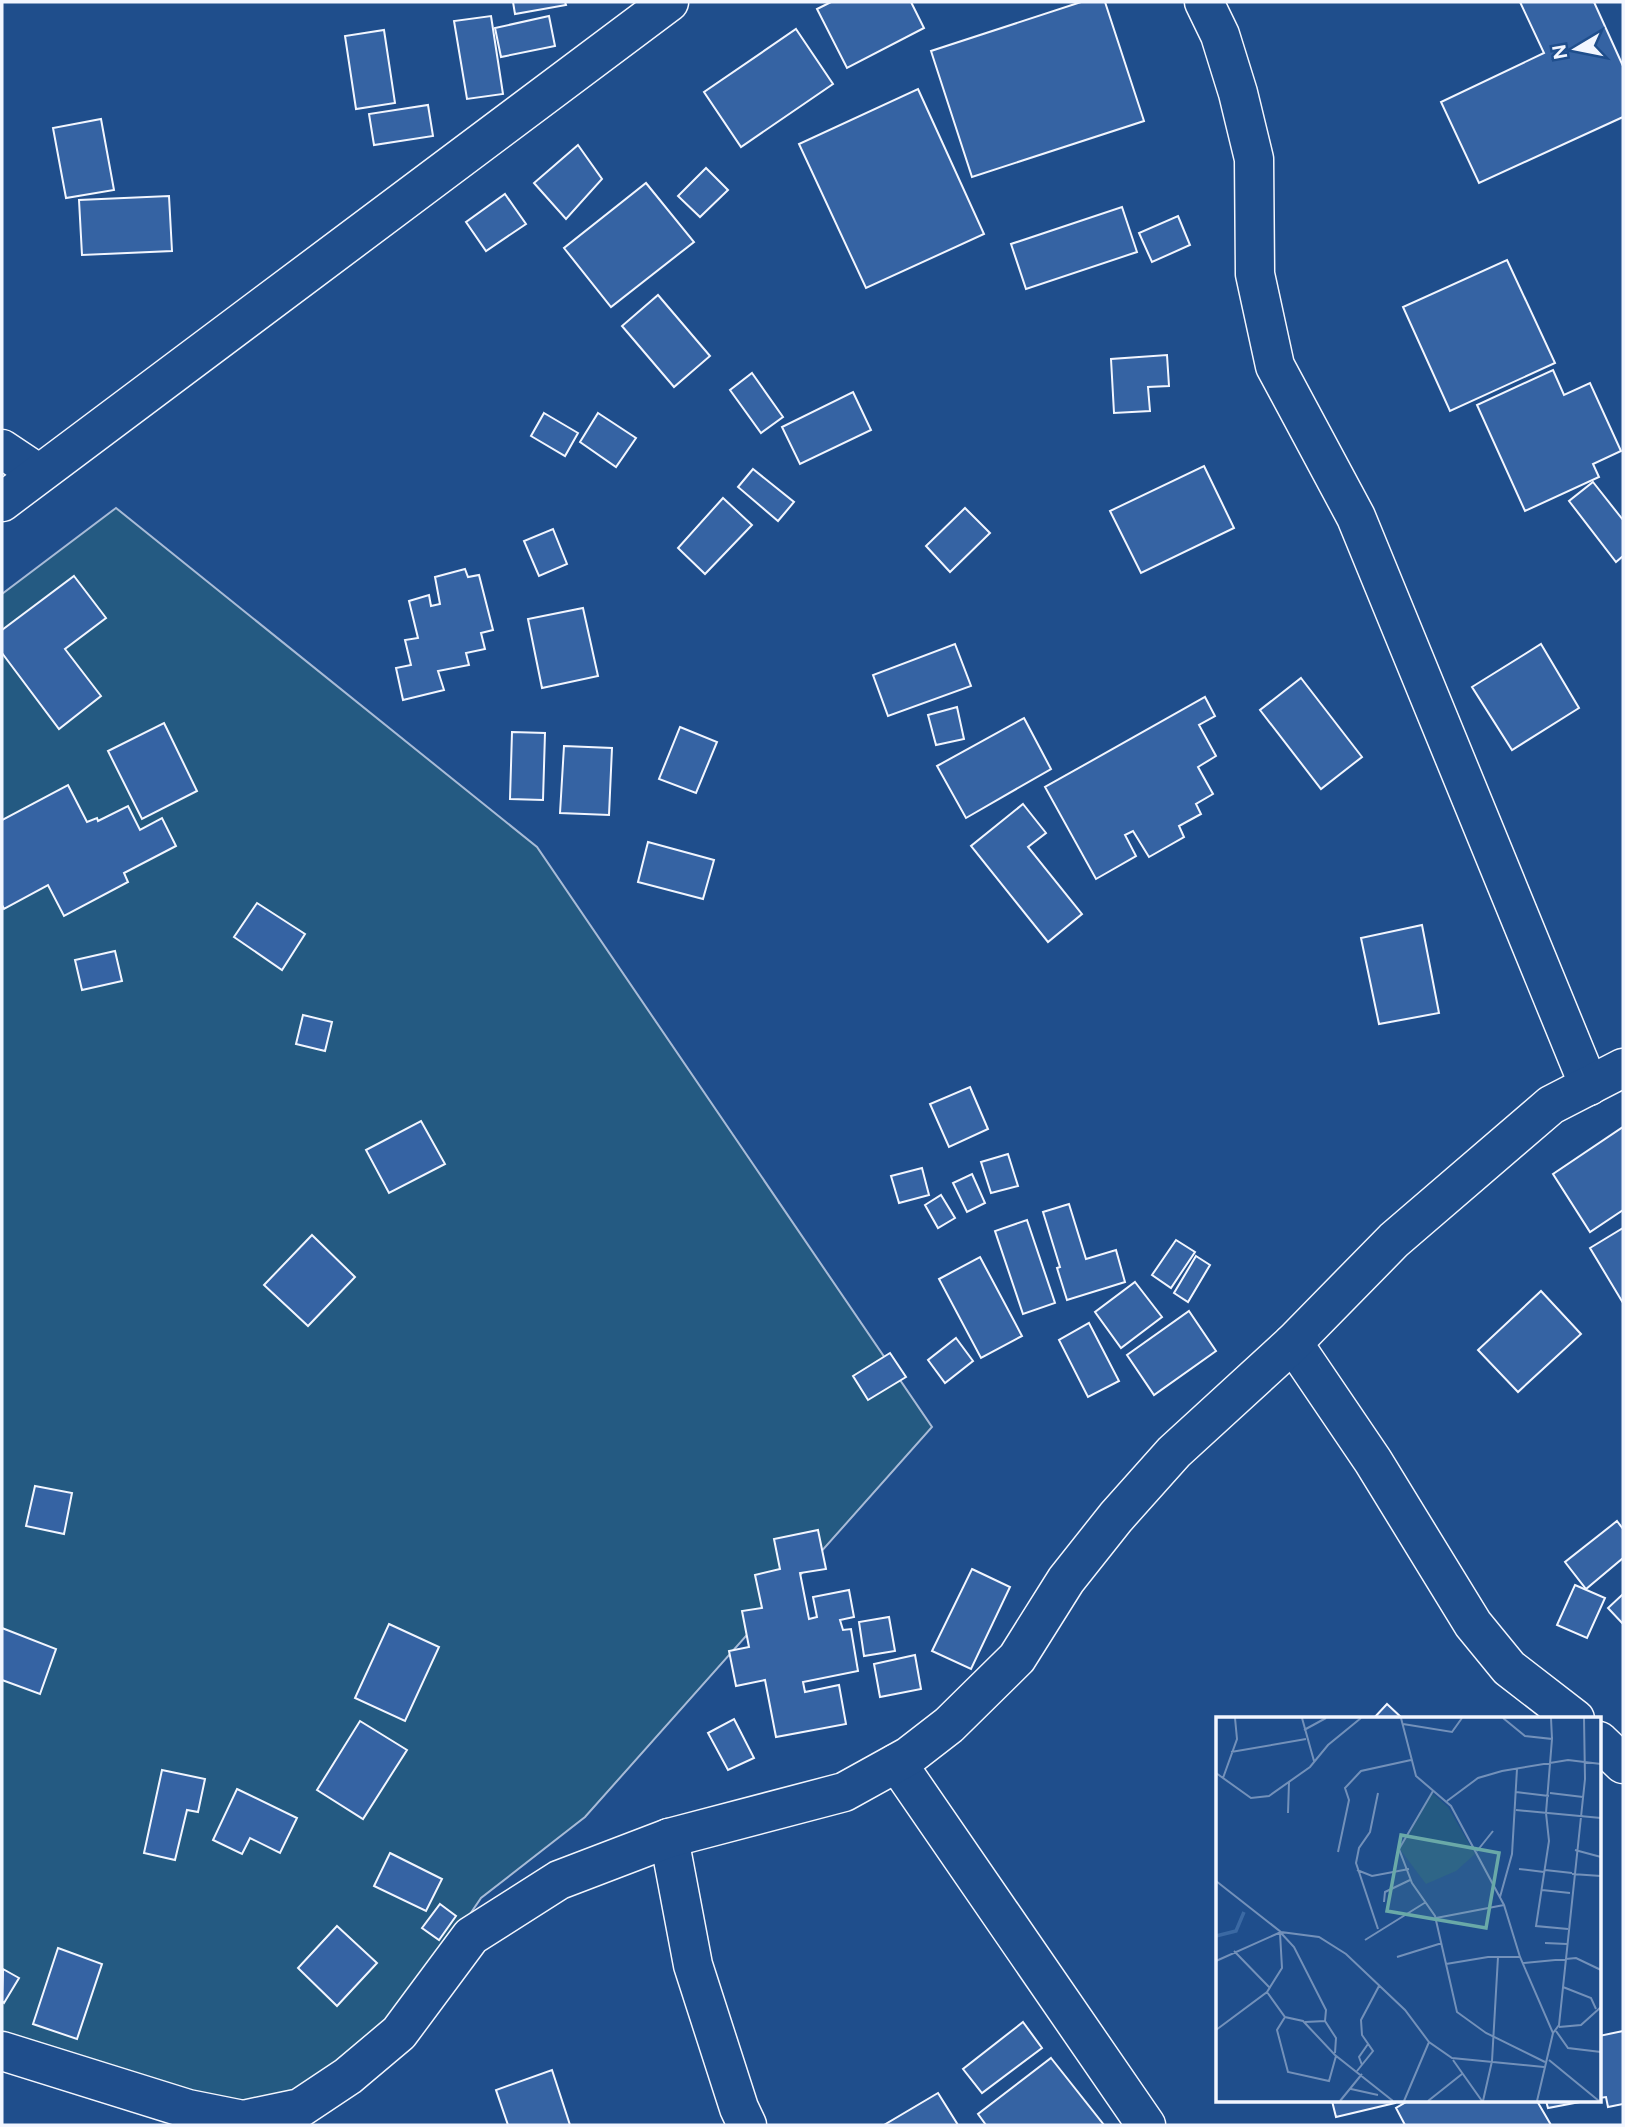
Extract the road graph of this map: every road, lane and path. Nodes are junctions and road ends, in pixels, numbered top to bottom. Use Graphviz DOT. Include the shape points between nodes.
graph roads {
  1 [pos="669,2"];
  2 [pos="1204,2"];
  3 [pos="2,449"];
  4 [pos="38,473"];
  5 [pos="2,502"];
  6 [pos="1623,1068"];
  7 [pos="1589,1086"];
  8 [pos="1293,1343"];
  9 [pos="1573,1717"];
  10 [pos="1600,1742"];
  11 [pos="897,1763"];
  12 [pos="1623,1764"];
  13 [pos="669,1838"];
  14 [pos="2,2051"];
  15 [pos="747,2125"];
  16 [pos="1146,2125"];
  1 -- 4 [label="street"];
  2 -- 7 [label="street" via="1220,35 1254,159 1255,274 1275,366 1356,517"];
  3 -- 4 [label="street"];
  4 -- 5 [label="street"];
  6 -- 7 [label="street"];
  7 -- 8 [label="street" via="1551,1105 1404,1231"];
  8 -- 9 [label="street" via="1373,1461 1473,1624 1509,1668"];
  8 -- 11 [label="street" via="1157,1471 1066,1580 1017,1658 949,1725"];
  10 -- 12 [label="street"];
  11 -- 13 [label="street" via="844,1792"];
  11 -- 16 [label="street"];
  13 -- 14 [label="street" via="559,1880 471,1936 399,2033 300,2108 243,2120 188,2109"];
  13 -- 15 [label="street" via="693,1965"];
}
